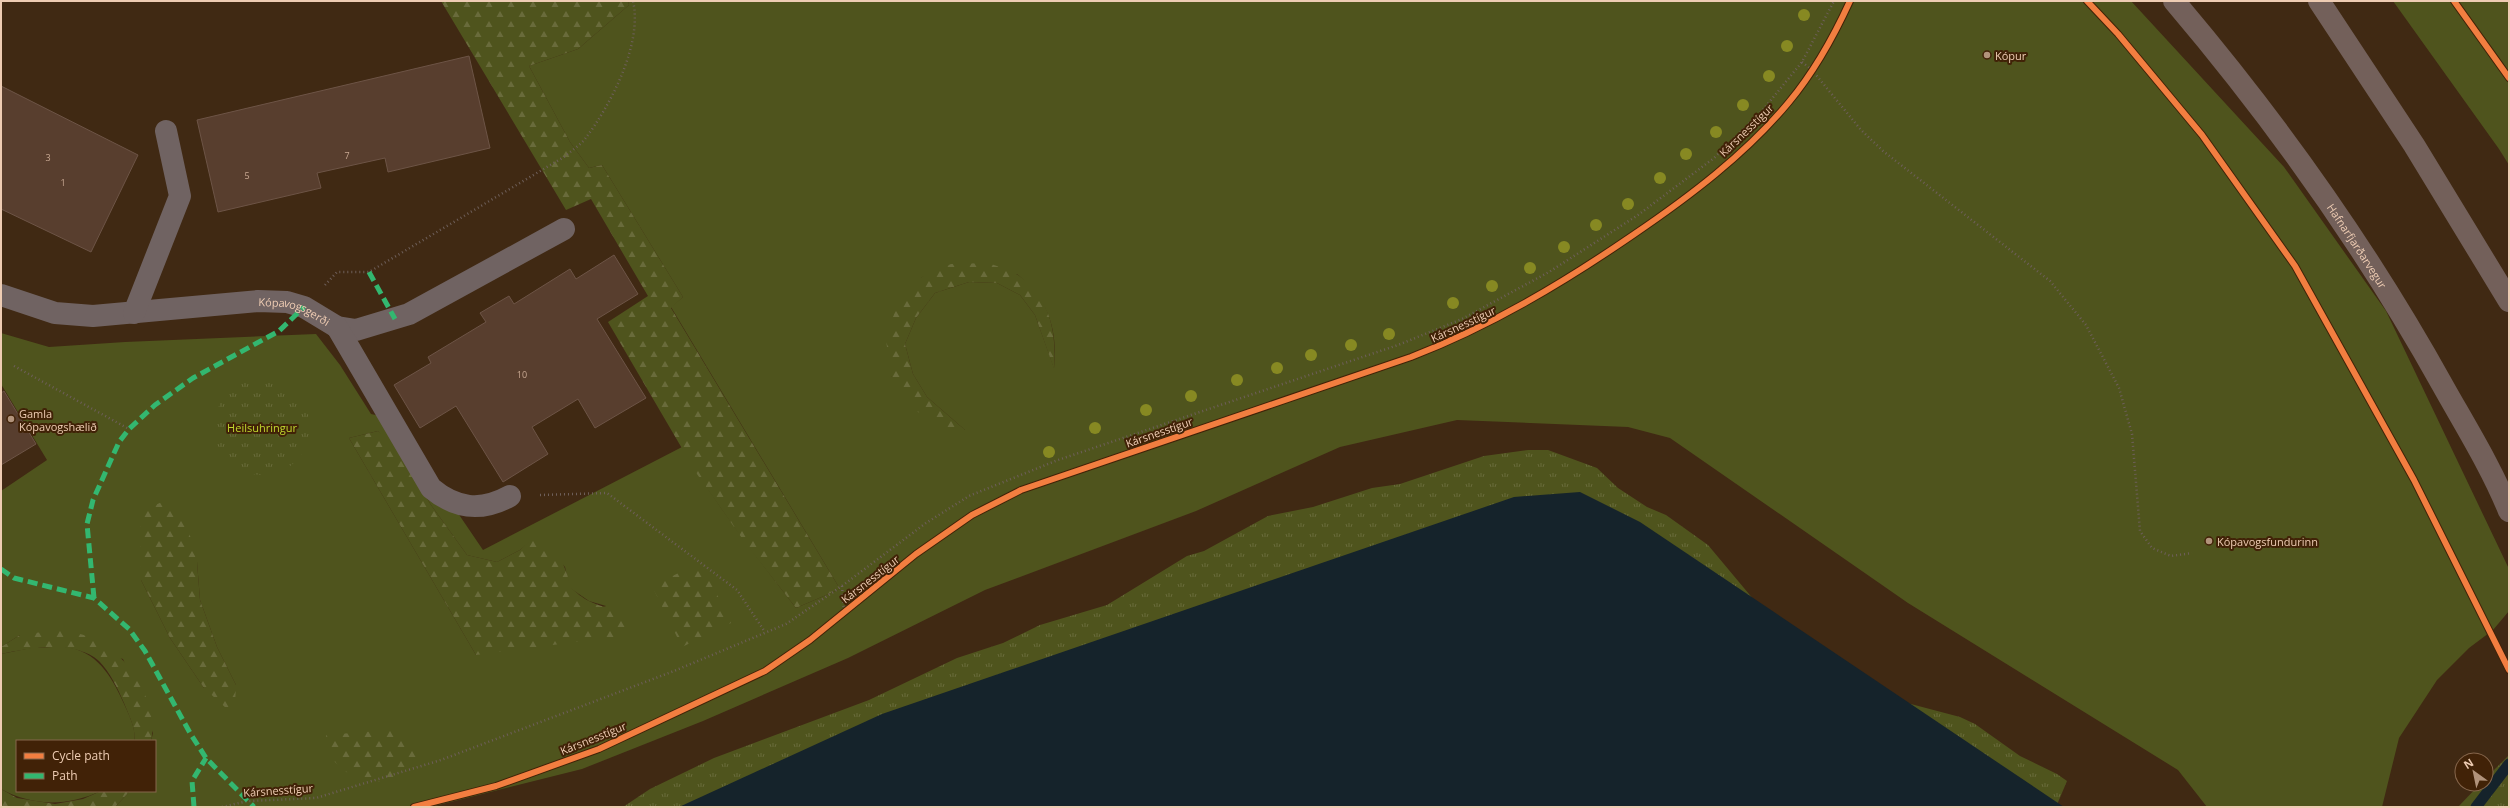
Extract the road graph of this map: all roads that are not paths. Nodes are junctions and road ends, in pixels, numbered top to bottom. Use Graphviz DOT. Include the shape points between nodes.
graph roads {
  1 [pos="2174,1"];
  2 [pos="2319,1"];
  3 [pos="166,132"];
  4 [pos="564,229"];
  5 [pos="1,295"];
  6 [pos="2509,300"];
  7 [pos="134,313"];
  8 [pos="337,327"];
  9 [pos="510,496"];
  10 [pos="2509,511"];
  1 -- 10 [label="main road, Hafnarfjarðarvegur" via="2209,43 2341,218 2421,346 2497,482"];
  2 -- 6 [label="main road" via="2414,145"];
  3 -- 7 [label="street" via="180,196"];
  4 -- 8 [label="street, Kópavogsgerði" via="409,314 370,328 356,330"];
  5 -- 7 [label="street, Kópavogsgerði" via="55,313 93,316"];
  7 -- 8 [label="street, Kópavogsgerði" via="273,301 298,304"];
  8 -- 9 [label="street" via="431,488 453,503 466,507 497,504"];
}
